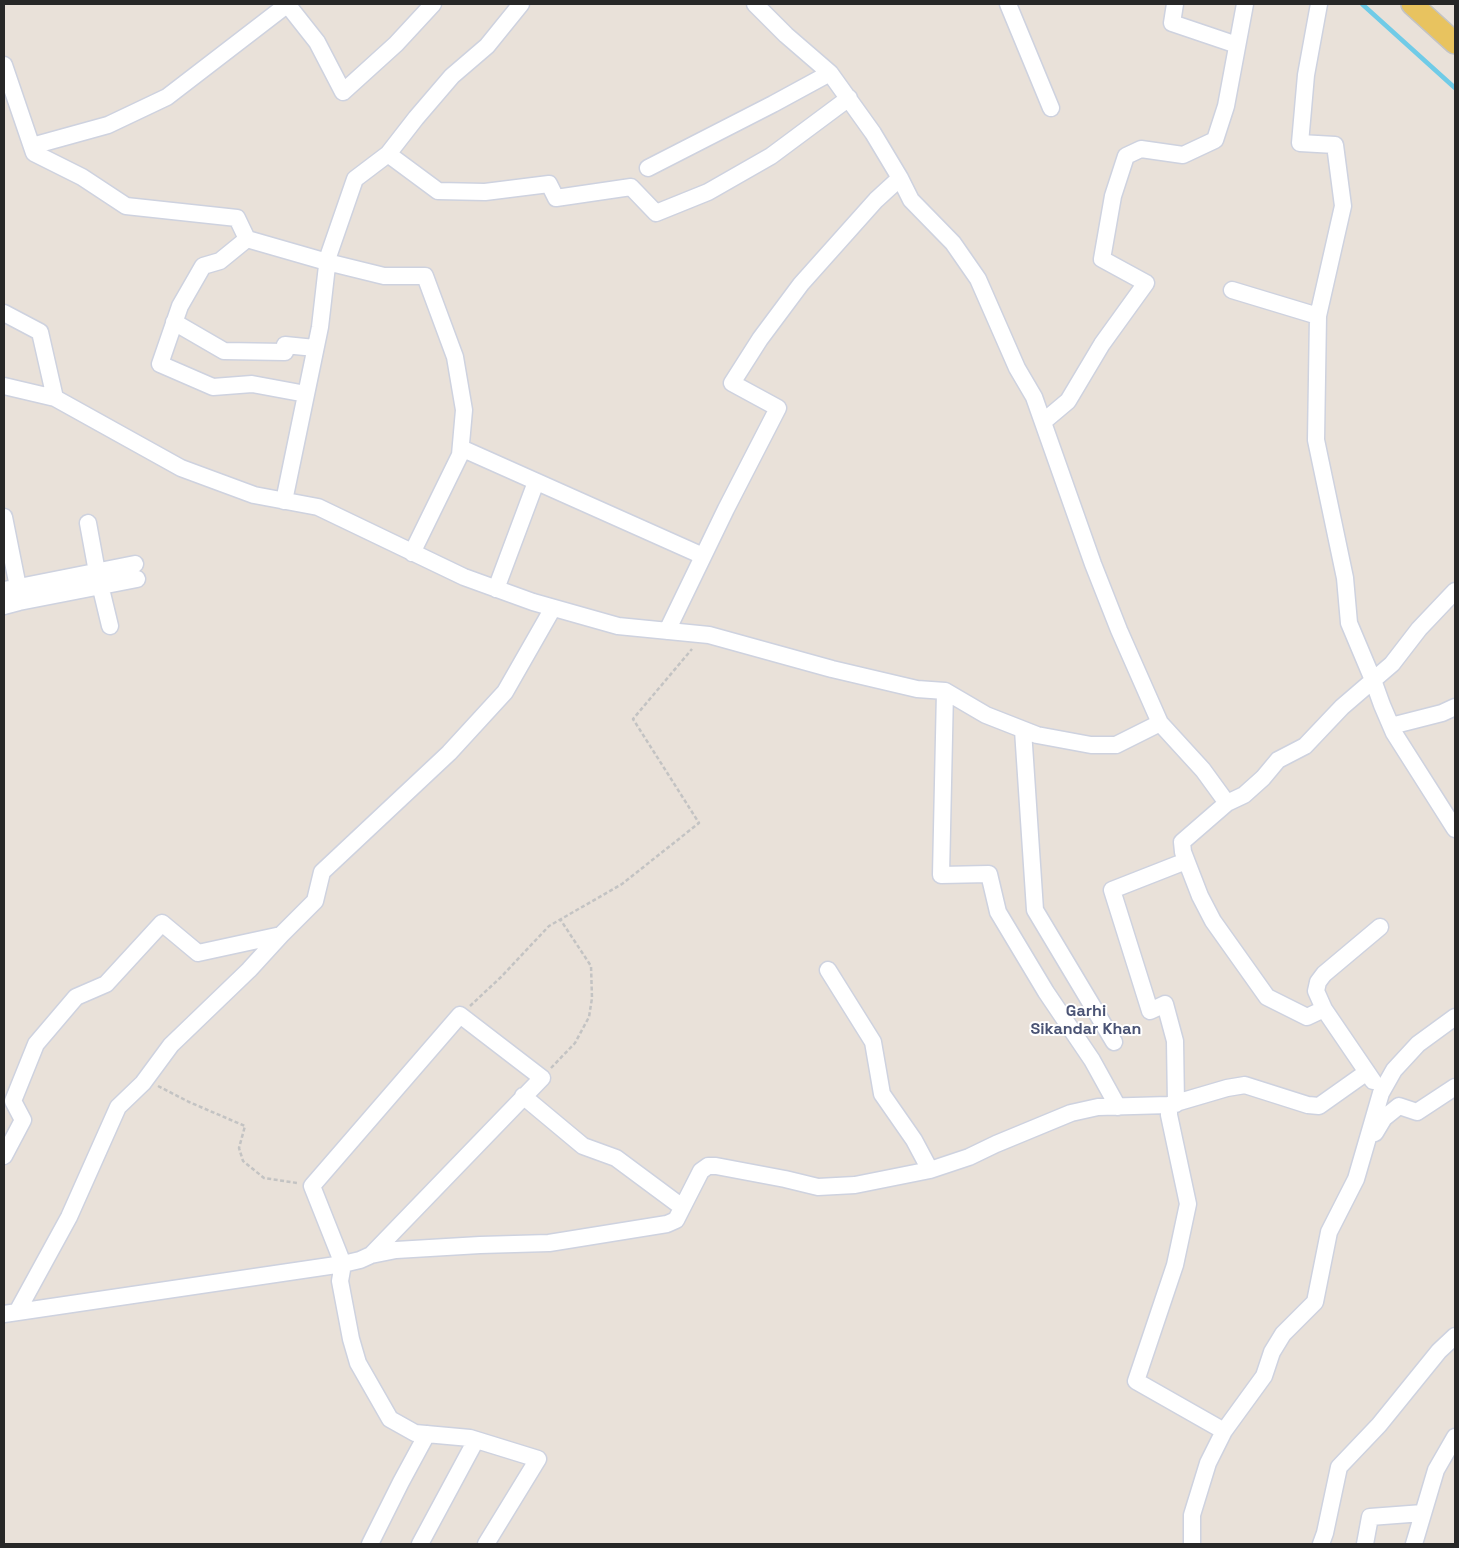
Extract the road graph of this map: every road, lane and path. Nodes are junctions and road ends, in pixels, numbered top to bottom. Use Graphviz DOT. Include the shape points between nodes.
graph roads {
  1 [pos="288,4"];
  2 [pos="432,4"];
  3 [pos="521,4"];
  4 [pos="754,4"];
  5 [pos="1008,4"];
  6 [pos="1176,4"];
  7 [pos="1245,4"];
  8 [pos="1319,4"];
  9 [pos="1412,4"];
  10 [pos="1455,43"];
  11 [pos="1237,45"];
  12 [pos="4,65"];
  13 [pos="830,73"];
  14 [pos="849,98"];
  15 [pos="1051,108"];
  16 [pos="32,146"];
  17 [pos="388,154"];
  18 [pos="648,168"];
  19 [pos="900,178"];
  20 [pos="246,239"];
  21 [pos="327,262"];
  22 [pos="1232,290"];
  23 [pos="4,313"];
  24 [pos="1318,316"];
  25 [pos="174,322"];
  26 [pos="315,348"];
  27 [pos="4,386"];
  28 [pos="306,394"];
  29 [pos="55,398"];
  30 [pos="1043,422"];
  31 [pos="461,448"];
  32 [pos="536,482"];
  33 [pos="284,501"];
  34 [pos="4,517"];
  35 [pos="88,523"];
  36 [pos="412,553"];
  37 [pos="703,556"];
  38 [pos="136,572"];
  39 [pos="99,579"];
  40 [pos="11,589"];
  41 [pos="496,589"];
  42 [pos="1455,591"];
  43 [pos="4,606"];
  44 [pos="553,608"];
  45 [pos="110,626"];
  46 [pos="667,631"];
  47 [pos="705,634"];
  48 [pos="1373,680"];
  49 [pos="945,692"];
  50 [pos="1455,707"];
  51 [pos="1160,723"];
  52 [pos="1391,726"];
  53 [pos="1023,730"];
  54 [pos="1227,803"];
  55 [pos="1455,829"];
  56 [pos="1186,861"];
  57 [pos="560,920"];
  58 [pos="1380,927"];
  59 [pos="281,934"];
  60 [pos="828,970"];
  61 [pos="1324,1009"];
  62 [pos="460,1015"];
  63 [pos="1455,1017"];
  64 [pos="1114,1042"];
  65 [pos="1367,1072"];
  66 [pos="542,1078"];
  67 [pos="146,1080"];
  68 [pos="1455,1087"];
  69 [pos="1381,1093"];
  70 [pos="523,1096"];
  71 [pos="1172,1104"];
  72 [pos="1118,1107"];
  73 [pos="1363,1155"];
  74 [pos="4,1156"];
  75 [pos="930,1170"];
  76 [pos="312,1186"];
  77 [pos="682,1207"];
  78 [pos="371,1255"];
  79 [pos="343,1264"];
  80 [pos="10,1313"];
  81 [pos="1455,1336"];
  82 [pos="1224,1431"];
  83 [pos="427,1434"];
  84 [pos="1455,1436"];
  85 [pos="476,1440"];
  86 [pos="1423,1513"];
  87 [pos="370,1544"];
  88 [pos="420,1544"];
  89 [pos="486,1544"];
  90 [pos="1192,1544"];
  91 [pos="1321,1544"];
  92 [pos="1365,1544"];
  93 [pos="1414,1544"];
  1 -- 2 [label="street" via="317,42 343,92 396,44"];
  1 -- 16 [label="street" via="167,97 108,125"];
  3 -- 17 [label="street" via="487,46 452,76"];
  4 -- 13 [label="street"];
  5 -- 15 [label="street"];
  6 -- 11 [label="street" via="1172,23"];
  7 -- 11 [label="street"];
  8 -- 24 [label="street" via="1306,76 1300,142 1335,145 1343,206"];
  9 -- 10 [label="main road"];
  11 -- 30 [label="street" via="1216,140 1183,155 1141,150 1126,156 1113,196 1102,260 1146,283 1102,344 1068,401"];
  12 -- 16 [label="street"];
  13 -- 14 [label="street"];
  13 -- 18 [label="street"];
  14 -- 17 [label="street" via="770,156 708,192 656,213 632,187 556,198 549,184 485,192 438,191"];
  14 -- 19 [label="street"];
  16 -- 20 [label="street" via="34,153 82,177 126,206 237,218"];
  17 -- 21 [label="street" via="355,179"];
  19 -- 30 [label="street" via="911,200 953,243 978,279"];
  19 -- 37 [label="street" via="876,200 801,284 732,383 778,408"];
  20 -- 21 [label="street"];
  20 -- 25 [label="street" via="220,261 203,266"];
  21 -- 26 [label="street"];
  21 -- 31 [label="street" via="384,276 425,276 455,357 464,410"];
  22 -- 24 [label="street"];
  23 -- 29 [label="street" via="40,332"];
  24 -- 48 [label="street" via="1316,440 1345,578 1349,623"];
  25 -- 26 [label="street" via="224,351 285,352 285,345"];
  25 -- 28 [label="street" via="160,364 213,387 252,384"];
  26 -- 28 [label="street"];
  27 -- 29 [label="street"];
  28 -- 33 [label="street"];
  29 -- 33 [label="street" via="181,468 254,495"];
  30 -- 51 [label="street" via="1093,564"];
  31 -- 32 [label="street"];
  31 -- 36 [label="street"];
  32 -- 37 [label="street"];
  32 -- 41 [label="street"];
  33 -- 36 [label="street" via="318,507"];
  34 -- 40 [label="street"];
  35 -- 39 [label="street"];
  36 -- 41 [label="street"];
  37 -- 46 [label="street"];
  38 -- 39 [label="street"];
  39 -- 40 [label="street"];
  39 -- 43 [label="street"];
  39 -- 45 [label="street"];
  41 -- 44 [label="street"];
  42 -- 48 [label="street" via="1392,664"];
  44 -- 46 [label="street" via="618,626"];
  44 -- 59 [label="street" via="505,692 449,753 322,872 315,901"];
  46 -- 47 [label="street"];
  47 -- 49 [label="street" via="851,674"];
  47 -- 57 [label="path" via="633,718 699,823 622,884"];
  48 -- 52 [label="street"];
  48 -- 54 [label="street" via="1305,746 1278,760 1244,795"];
  49 -- 53 [label="street" via="986,715"];
  49 -- 72 [label="street" via="941,875 989,874 998,912"];
  50 -- 52 [label="street" via="1442,714"];
  51 -- 53 [label="street" via="1116,745 1091,745"];
  51 -- 54 [label="street" via="1203,770"];
  52 -- 55 [label="street"];
  53 -- 64 [label="street" via="1035,910"];
  54 -- 56 [label="street" via="1182,842"];
  56 -- 61 [label="street" via="1213,921 1267,997 1307,1017"];
  56 -- 71 [label="street" via="1112,890 1150,1011 1165,1004 1175,1041"];
  57 -- 62 [label="path" via="549,926"];
  57 -- 66 [label="path" via="591,966 592,998 589,1017 575,1043"];
  58 -- 61 [label="street" via="1318,982 1316,991"];
  59 -- 67 [label="street" via="249,970 171,1045"];
  59 -- 74 [label="street" via="198,953 162,923 106,984 76,997 36,1044 14,1101 23,1120"];
  60 -- 75 [label="street" via="873,1042 882,1094"];
  61 -- 65 [label="street"];
  62 -- 66 [label="street"];
  62 -- 76 [label="street"];
  63 -- 69 [label="street" via="1418,1044 1394,1070"];
  65 -- 69 [label="street"];
  65 -- 71 [label="street" via="1319,1106 1245,1085"];
  66 -- 70 [label="street"];
  67 -- 76 [label="path" via="245,1126 239,1148 243,1161 264,1178"];
  67 -- 80 [label="street" via="118,1107 69,1217"];
  68 -- 73 [label="street" via="1417,1112 1399,1106 1384,1118"];
  69 -- 73 [label="street"];
  70 -- 77 [label="street" via="583,1146 616,1158"];
  70 -- 78 [label="street"];
  71 -- 72 [label="street"];
  71 -- 82 [label="street" via="1169,1115 1188,1204 1176,1265 1136,1381"];
  72 -- 75 [label="street" via="1098,1107 1071,1113 969,1158"];
  73 -- 82 [label="street" via="1356,1179 1329,1232 1314,1302 1282,1334 1264,1376"];
  75 -- 77 [label="street" via="855,1184 818,1187 708,1166 701,1171"];
  76 -- 79 [label="street"];
  77 -- 78 [label="street" via="676,1220 667,1224 549,1243 418,1248"];
  78 -- 79 [label="street"];
  79 -- 80 [label="street"];
  79 -- 83 [label="street" via="340,1281 358,1363 390,1419 415,1433"];
  81 -- 91 [label="street" via="1339,1467"];
  82 -- 90 [label="street" via="1208,1463 1192,1515"];
  83 -- 85 [label="street"];
  83 -- 87 [label="street"];
  84 -- 86 [label="street" via="1436,1470"];
  85 -- 88 [label="street"];
  85 -- 89 [label="street" via="538,1459"];
  86 -- 92 [label="street" via="1370,1517"];
  86 -- 93 [label="street"];
}
